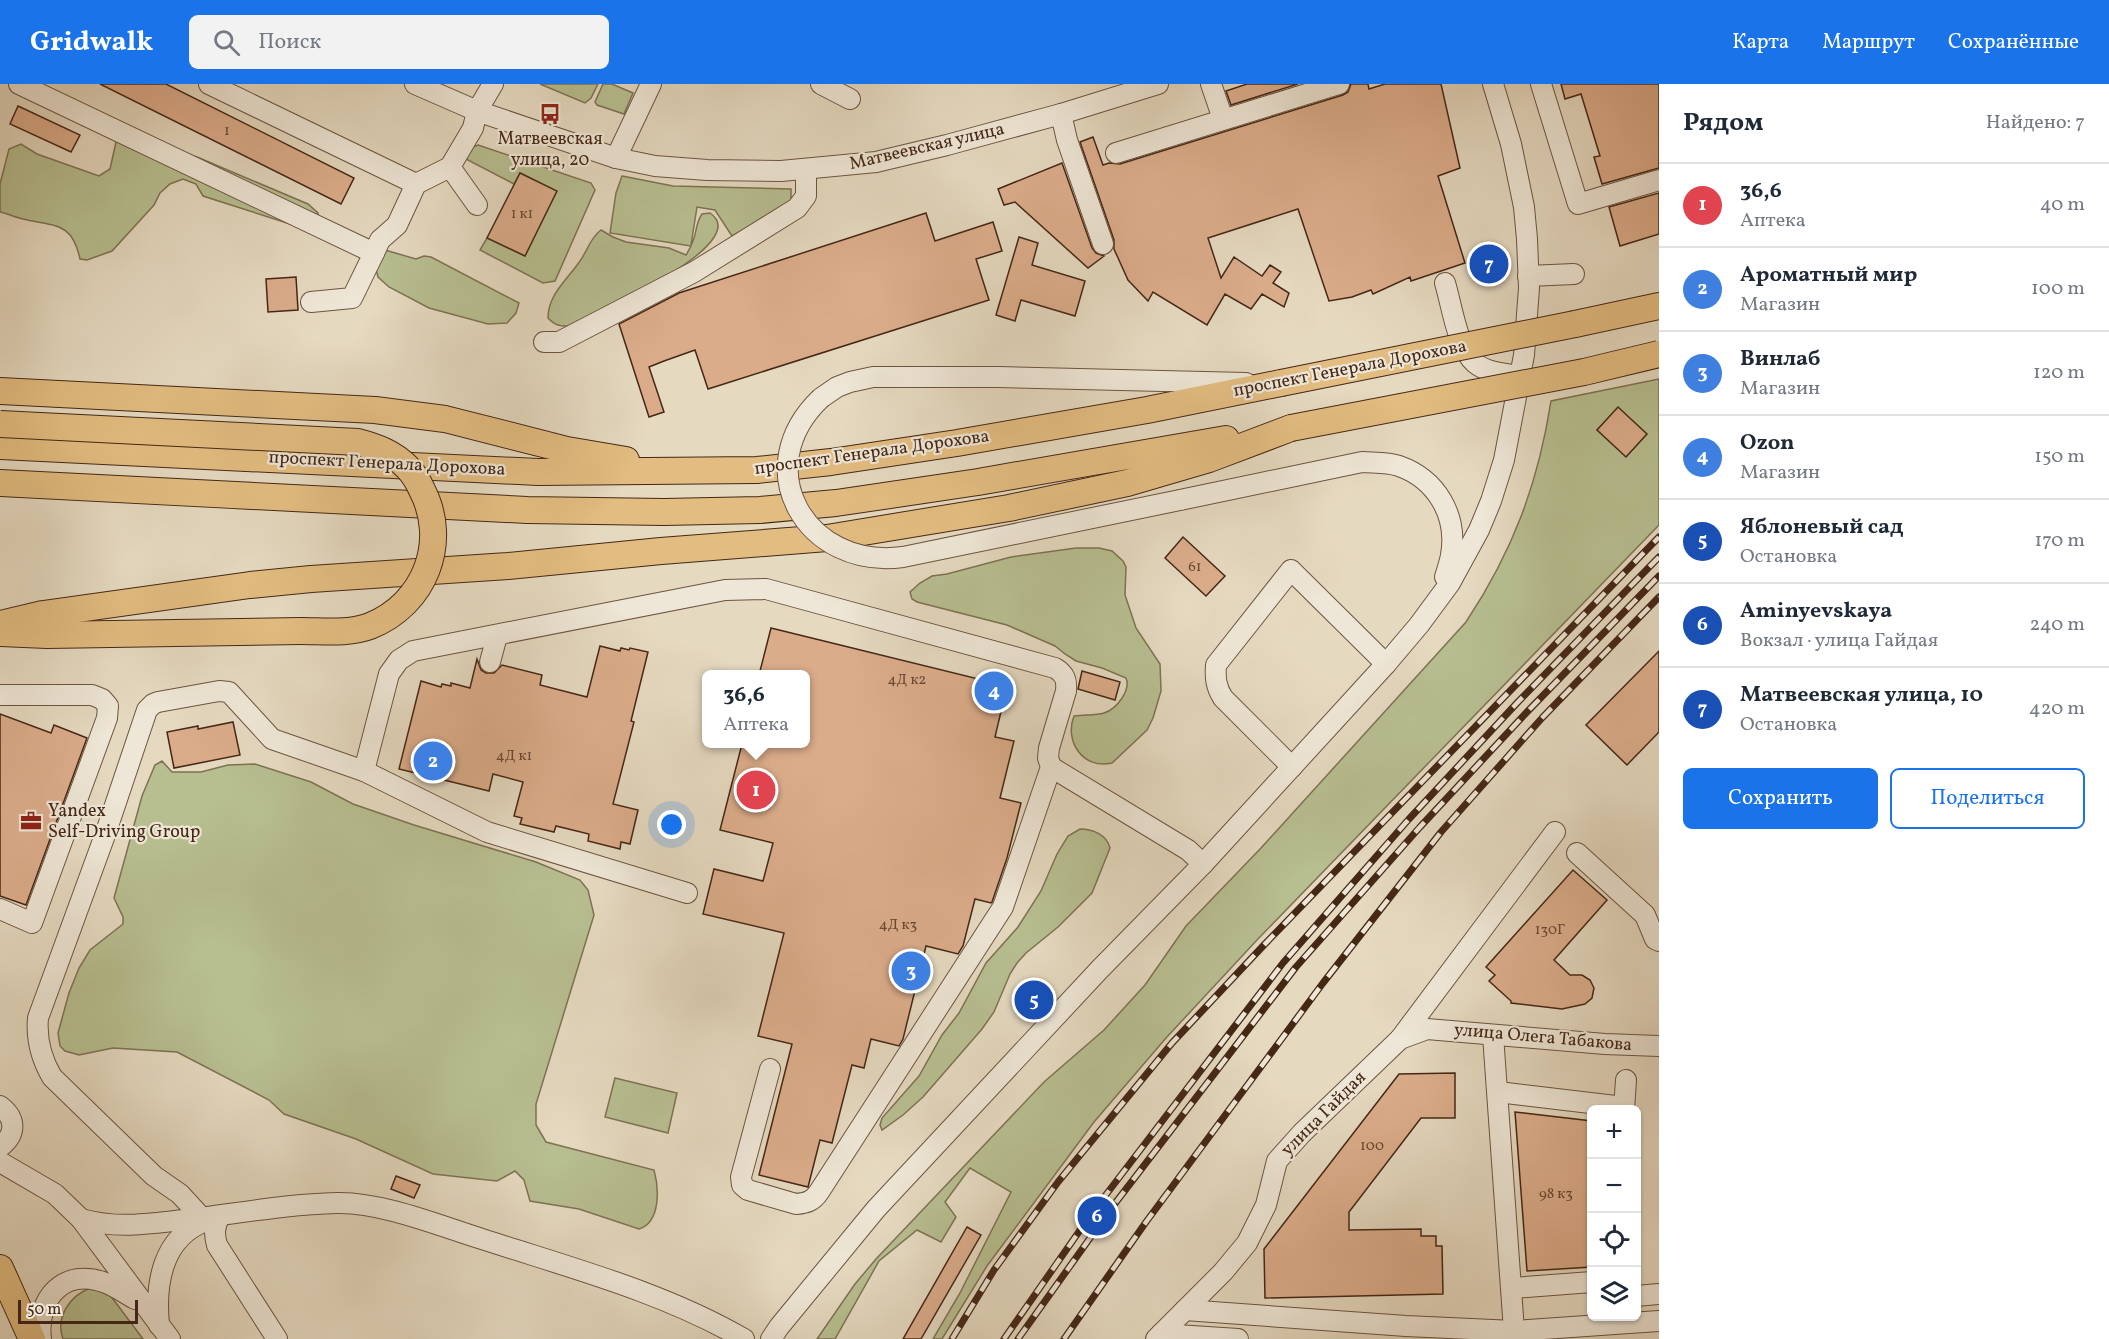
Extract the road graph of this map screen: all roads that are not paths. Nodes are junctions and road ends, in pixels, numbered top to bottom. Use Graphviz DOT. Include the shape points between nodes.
graph roads {
  1 [pos="19,84"];
  2 [pos="209,84"];
  3 [pos="415,84"];
  4 [pos="493,84"];
  5 [pos="651,84"];
  6 [pos="1158,84"];
  7 [pos="1211,84"];
  8 [pos="1339,84"];
  9 [pos="1541,84"];
  10 [pos="825,85"];
  11 [pos="1495,85"];
  12 [pos="850,99"];
  13 [pos="477,111"];
  14 [pos="1061,114"];
  15 [pos="1223,119"];
  16 [pos="1116,153"];
  17 [pos="616,158"];
  18 [pos="450,167"];
  19 [pos="806,170"];
  20 [pos="1659,180"];
  21 [pos="416,184"];
  22 [pos="477,205"];
  23 [pos="1103,244"];
  24 [pos="374,253"];
  25 [pos="1574,273"];
  26 [pos="1528,276"];
  27 [pos="1445,283"];
  28 [pos="311,302"];
  29 [pos="1659,306"];
  30 [pos="544,342"];
  31 [pos="1659,354"];
  32 [pos="1521,376"];
  33 [pos="1281,383"];
  34 [pos="0,392"];
  35 [pos="0,424"];
  36 [pos="1291,428"];
  37 [pos="0,446"];
  38 [pos="700,472"];
  39 [pos="0,483"];
  40 [pos="1428,613"];
  41 [pos="0,624"];
  42 [pos="0,633"];
  43 [pos="497,636"];
  44 [pos="490,662"];
  45 [pos="1386,664"];
  46 [pos="0,695"];
  47 [pos="1051,766"];
  48 [pos="1292,767"];
  49 [pos="364,771"];
  50 [pos="1555,832"];
  51 [pos="1577,853"];
  52 [pos="1203,864"];
  53 [pos="687,893"];
  54 [pos="0,909"];
  55 [pos="1659,940"];
  56 [pos="1426,1029"];
  57 [pos="1493,1035"];
  58 [pos="1400,1039"];
  59 [pos="1659,1046"];
  60 [pos="770,1069"];
  61 [pos="1626,1080"];
  62 [pos="1498,1092"];
  63 [pos="1600,1105"];
  64 [pos="1624,1105"];
  65 [pos="0,1106"];
  66 [pos="0,1147"];
  67 [pos="0,1162"];
  68 [pos="211,1217"];
  69 [pos="81,1219"];
  70 [pos="0,1268"];
  71 [pos="1587,1282"];
  72 [pos="1512,1288"];
  73 [pos="1659,1294"];
  74 [pos="1641,1296"];
  75 [pos="0,1303"];
  76 [pos="143,1303"];
  77 [pos="1185,1310"];
  78 [pos="1641,1320"];
  79 [pos="1633,1321"];
  80 [pos="1659,1321"];
  81 [pos="1514,1330"];
  82 [pos="164,1332"];
  83 [pos="1609,1332"];
  84 [pos="1159,1336"];
  85 [pos="24,1339"];
  86 [pos="32,1339"];
  87 [pos="41,1339"];
  88 [pos="277,1339"];
  89 [pos="744,1339"];
  90 [pos="771,1339"];
  91 [pos="1238,1339"];
  1 -- 24 [label="street"];
  2 -- 21 [label="street"];
  3 -- 13 [label="street, Матвеевская улица"];
  4 -- 13 [label="street"];
  5 -- 17 [label="street"];
  6 -- 14 [label="street, Матвеевская улица"];
  7 -- 15 [label="street"];
  8 -- 15 [label="street"];
  9 -- 20 [label="street" via="1578,204"];
  10 -- 12 [label="street"];
  11 -- 26 [label="street" via="1518,175"];
  13 -- 17 [label="street, Матвеевская улица"];
  13 -- 18 [label="street" via="473,128"];
  14 -- 19 [label="street, Матвеевская улица" via="876,162"];
  14 -- 23 [label="street"];
  15 -- 16 [label="street"];
  17 -- 19 [label="street, Матвеевская улица" via="707,170"];
  18 -- 21 [label="street"];
  18 -- 22 [label="street"];
  19 -- 30 [label="street" via="806,196 797,208 694,272 560,342"];
  21 -- 24 [label="street" via="397,225 380,240"];
  24 -- 28 [label="street" via="352,298"];
  25 -- 26 [label="street"];
  26 -- 32 [label="street"];
  27 -- 32 [label="street" via="1467,353 1476,364 1489,370"];
  29 -- 33 [label="main road, проспект Генерала Дорохова, bridge"];
  31 -- 36 [label="main road, bridge"];
  32 -- 40 [label="street" via="1504,460 1491,501 1450,583"];
  33 -- 38 [label="main road, проспект Генерала Дорохова" via="957,443 831,462"];
  33 -- 40 [label="street, bridge" via="873,377 837,387 821,398 799,424 788,461 788,481 801,515 827,542 844,552 883,560 1362,462 1398,466 1420,476 1435,489 1446,506 1452,529 1452,554"];
  34 -- 38 [label="main road" via="375,410 445,419 567,450"];
  35 -- 42 [label="main road, bridge" via="358,442 378,447 394,456 416,478 430,510 434,540 423,579 402,607 369,626 347,631"];
  36 -- 39 [label="main road" via="978,482 760,510 527,510"];
  36 -- 41 [label="main road" via="1209,459 1126,483 1009,508 827,538 250,585 43,614"];
  37 -- 38 [label="main road, проспект Генерала Дорохова" via="538,472"];
  40 -- 45 [label="street"];
  43 -- 44 [label="street"];
  43 -- 47 [label="street" via="725,590 766,589 1055,668 1066,682 1049,748"];
  43 -- 49 [label="street" via="413,651 399,660 389,674"];
  45 -- 48 [label="street"];
  45 -- 48 [label="street" via="1291,570 1216,665 1215,679 1223,698"];
  46 -- 54 [label="street" via="92,695 108,706 107,718 32,922"];
  47 -- 52 [label="street" via="1188,850"];
  47 -- 60 [label="street" via="1003,907 819,1192 804,1203 796,1204 742,1185"];
  48 -- 52 [label="street"];
  49 -- 53 [label="street" via="487,832"];
  49 -- 68 [label="street" via="273,739 229,692 149,706 38,1018 36,1033 44,1064 52,1077 154,1176"];
  50 -- 58 [label="street, улица Гайдая"];
  51 -- 55 [label="street" via="1645,915 1655,939"];
  52 -- 90 [label="street" via="876,1209"];
  56 -- 57 [label="street, улица Олега Табакова"];
  56 -- 58 [label="street, улица Гайдая"];
  57 -- 59 [label="street, улица Олега Табакова"];
  57 -- 62 [label="street"];
  58 -- 77 [label="street, улица Гайдая" via="1277,1161 1266,1205 1247,1243"];
  61 -- 64 [label="street"];
  62 -- 63 [label="street"];
  62 -- 72 [label="street"];
  65 -- 66 [label="street" via="10,1113 13,1126 9,1140"];
  67 -- 69 [label="street" via="56,1194"];
  68 -- 69 [label="street" via="138,1225 104,1225"];
  68 -- 82 [label="street" via="189,1229 169,1250 158,1294"];
  68 -- 88 [label="street" via="217,1245"];
  68 -- 89 [label="street" via="339,1202 369,1205 636,1289 712,1320"];
  69 -- 76 [label="street"];
  70 -- 86 [label="main road"];
  71 -- 72 [label="street"];
  72 -- 81 [label="street"];
  73 -- 74 [label="street"];
  75 -- 85 [label="main road"];
  76 -- 82 [label="street"];
  76 -- 87 [label="street" via="106,1282 80,1278 65,1282 49,1296 43,1309"];
  77 -- 81 [label="street"];
  77 -- 84 [label="street, улица Гайдая"];
  78 -- 80 [label="street"];
  79 -- 83 [label="street"];
  81 -- 83 [label="street"];
  84 -- 91 [label="street"];
}
